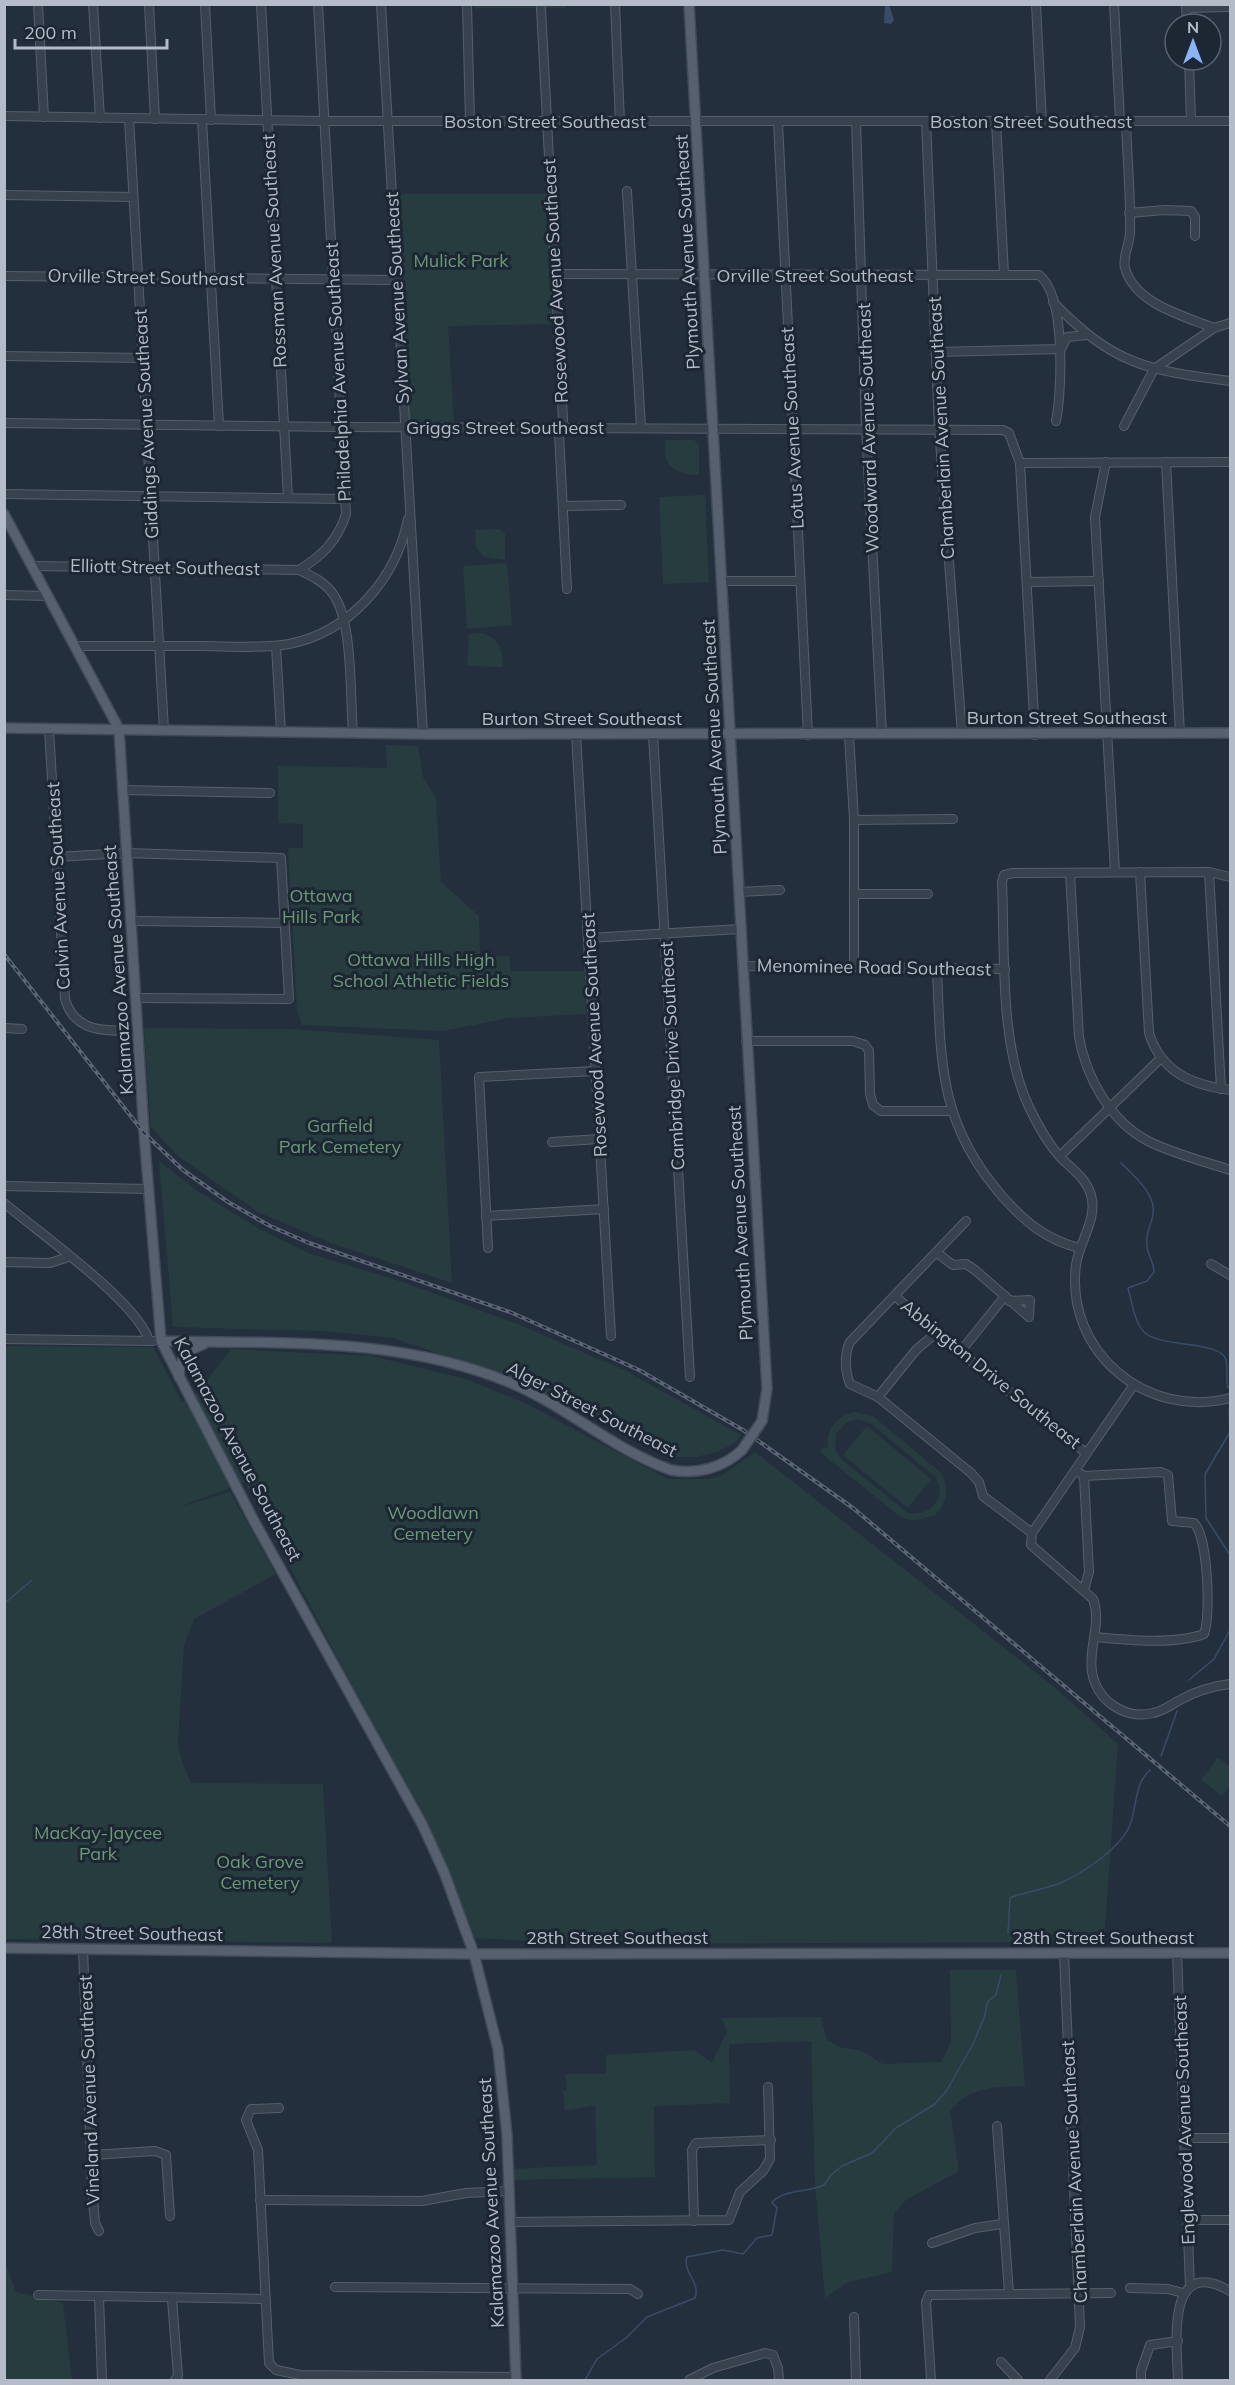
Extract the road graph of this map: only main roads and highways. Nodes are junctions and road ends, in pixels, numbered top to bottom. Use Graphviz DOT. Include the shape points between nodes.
graph roads {
  1 [pos="689,4"];
  2 [pos="4,514"];
  3 [pos="4,728"];
  4 [pos="119,729"];
  5 [pos="1230,733"];
  6 [pos="731,735"];
  7 [pos="161,1341"];
  8 [pos="208,1342"];
  9 [pos="179,1380"];
  10 [pos="733,1457"];
  11 [pos="4,1948"];
  12 [pos="1230,1953"];
  13 [pos="474,1954"];
  14 [pos="516,2379"];
  1 -- 6 [label="main road, Plymouth Avenue Southeast"];
  2 -- 4 [label="main road, Kalamazoo Avenue Southeast"];
  3 -- 4 [label="main road, Burton Street Southeast"];
  4 -- 6 [label="main road, Burton Street Southeast"];
  4 -- 7 [label="main road, Kalamazoo Avenue Southeast"];
  5 -- 6 [label="main road, Burton Street Southeast"];
  6 -- 10 [label="main road, Plymouth Avenue Southeast, bridge" via="767,1389 762,1421"];
  7 -- 8 [label="main road, Alger Street Southeast"];
  7 -- 9 [label="main road, Kalamazoo Avenue Southeast"];
  8 -- 9 [label="main road" via="185,1354"];
  8 -- 10 [label="main road, Alger Street Southeast" via="331,1344 416,1354 512,1384 670,1470 703,1470"];
  9 -- 13 [label="main road, Kalamazoo Avenue Southeast" via="422,1824"];
  11 -- 13 [label="main road, 28th Street Southeast"];
  12 -- 13 [label="main road, 28th Street Southeast"];
  13 -- 14 [label="main road, Kalamazoo Avenue Southeast" via="491,2017 503,2086"];
}
